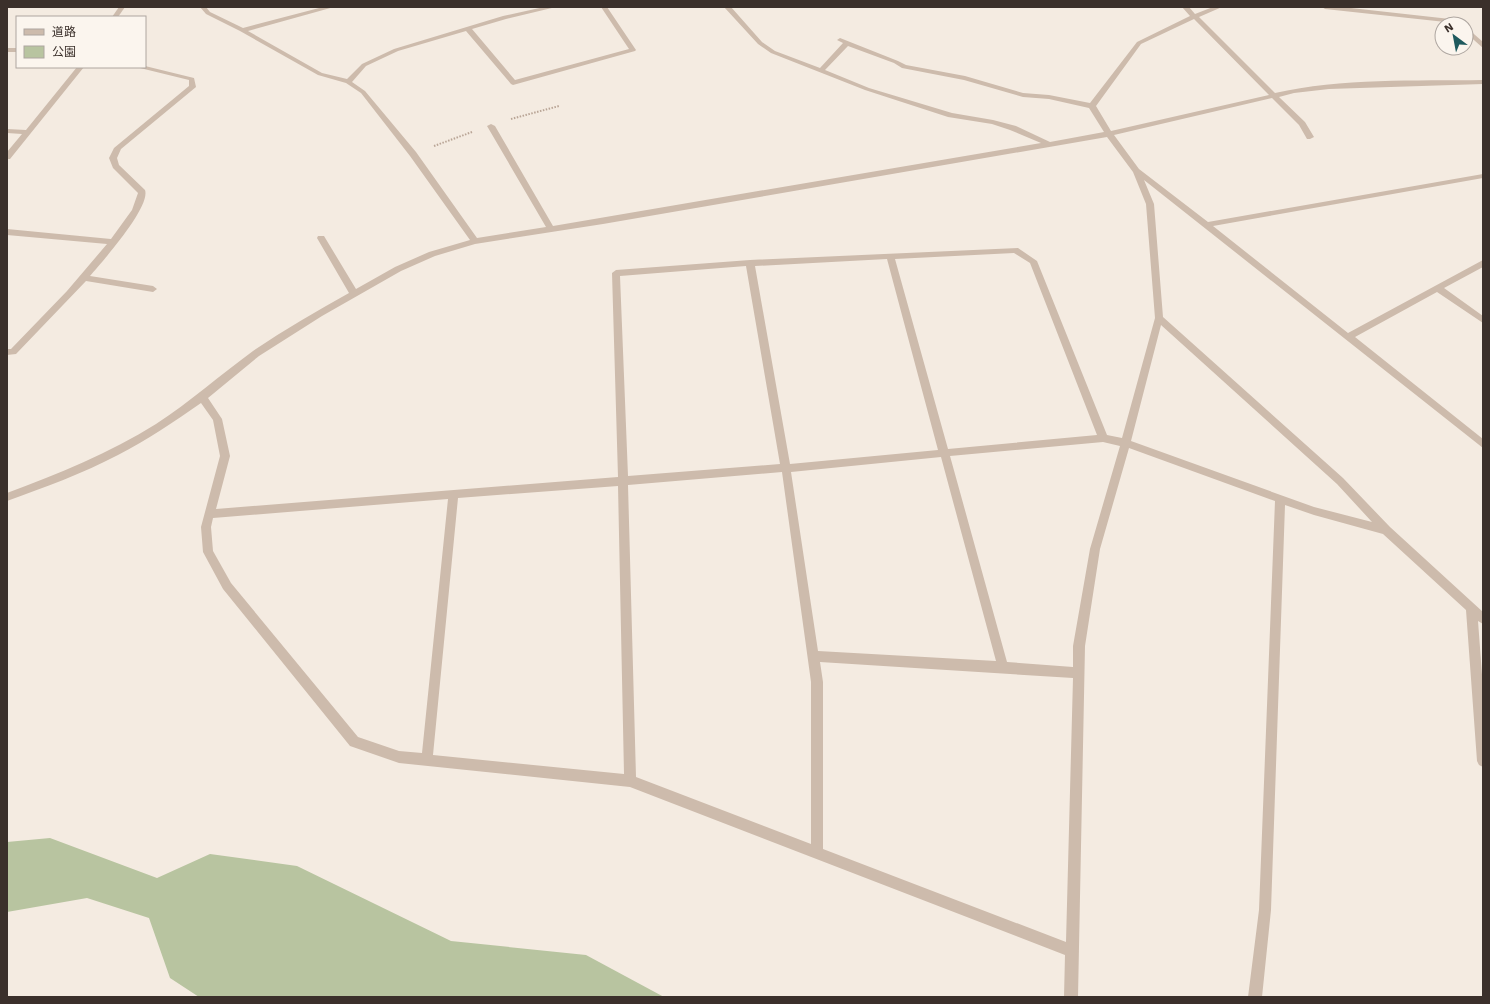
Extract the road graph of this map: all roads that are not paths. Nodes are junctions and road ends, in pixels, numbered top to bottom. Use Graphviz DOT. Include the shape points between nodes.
graph roads {
  1 [pos="122,7"];
  2 [pos="203,7"];
  3 [pos="330,7"];
  4 [pos="553,7"];
  5 [pos="604,7"];
  6 [pos="727,7"];
  7 [pos="1185,7"];
  8 [pos="1219,7"];
  9 [pos="1325,7"];
  10 [pos="116,16"];
  11 [pos="1195,16"];
  12 [pos="1434,19"];
  13 [pos="467,28"];
  14 [pos="242,30"];
  15 [pos="1474,37"];
  16 [pos="840,40"];
  17 [pos="847,43"];
  18 [pos="1483,46"];
  19 [pos="80,68"];
  20 [pos="143,68"];
  21 [pos="821,71"];
  22 [pos="348,82"];
  23 [pos="1483,82"];
  24 [pos="1273,96"];
  25 [pos="1092,106"];
  26 [pos="491,126"];
  27 [pos="7,131"];
  28 [pos="27,132"];
  29 [pos="1109,134"];
  30 [pos="1310,137"];
  31 [pos="1049,144"];
  32 [pos="7,156"];
  33 [pos="1137,171"];
  34 [pos="1483,176"];
  35 [pos="1205,225"];
  36 [pos="551,229"];
  37 [pos="7,232"];
  38 [pos="321,238"];
  39 [pos="475,241"];
  40 [pos="114,242"];
  41 [pos="890,256"];
  42 [pos="750,263"];
  43 [pos="1483,263"];
  44 [pos="84,278"];
  45 [pos="1438,288"];
  46 [pos="153,289"];
  47 [pos="354,294"];
  48 [pos="1159,318"];
  49 [pos="1483,320"];
  50 [pos="1348,337"];
  51 [pos="7,352"];
  52 [pos="202,397"];
  53 [pos="1103,438"];
  54 [pos="1126,442"];
  55 [pos="1483,444"];
  56 [pos="944,453"];
  57 [pos="786,468"];
  58 [pos="623,481"];
  59 [pos="453,495"];
  60 [pos="7,497"];
  61 [pos="1280,499"];
  62 [pos="209,514"];
  63 [pos="1386,530"];
  64 [pos="1471,608"];
  65 [pos="1483,618"];
  66 [pos="814,656"];
  67 [pos="1003,667"];
  68 [pos="1078,673"];
  69 [pos="427,760"];
  70 [pos="1483,761"];
  71 [pos="630,781"];
  72 [pos="817,853"];
  73 [pos="1073,951"];
  74 [pos="1071,997"];
  75 [pos="1256,997"];
  1 -- 10 [label="street"];
  2 -- 14 [label="street" via="208,13"];
  3 -- 14 [label="street"];
  4 -- 13 [label="street"];
  5 -- 13 [label="street" via="633,50 513,83"];
  6 -- 21 [label="street" via="766,48"];
  7 -- 11 [label="street"];
  8 -- 11 [label="street"];
  9 -- 12 [label="street"];
  11 -- 24 [label="street"];
  11 -- 25 [label="street" via="1139,43"];
  13 -- 22 [label="street" via="378,57 364,65"];
  14 -- 22 [label="street" via="320,74"];
  15 -- 18 [label="street"];
  16 -- 17 [label="street"];
  17 -- 21 [label="street"];
  17 -- 25 [label="street" via="904,67 965,78 1023,95"];
  19 -- 28 [label="street"];
  20 -- 40 [label="street" via="192,79 193,87 118,148 113,158 116,166 142,192 141,203"];
  21 -- 31 [label="street" via="927,109 1013,128"];
  22 -- 39 [label="street" via="363,92 413,154"];
  23 -- 24 [label="street" via="1329,87"];
  24 -- 29 [label="street"];
  24 -- 30 [label="street" via="1302,124"];
  25 -- 29 [label="street"];
  26 -- 36 [label="street"];
  27 -- 28 [label="street"];
  28 -- 32 [label="street"];
  29 -- 31 [label="street"];
  29 -- 33 [label="street"];
  31 -- 36 [label="street"];
  33 -- 35 [label="street"];
  33 -- 48 [label="street" via="1150,204"];
  34 -- 35 [label="street"];
  35 -- 50 [label="street"];
  36 -- 39 [label="street"];
  37 -- 40 [label="street"];
  38 -- 47 [label="street"];
  39 -- 47 [label="street" via="432,254 398,269"];
  40 -- 44 [label="street"];
  41 -- 42 [label="street"];
  41 -- 53 [label="street" via="1015,250 1033,261"];
  41 -- 56 [label="street"];
  42 -- 57 [label="street"];
  42 -- 58 [label="street" via="616,273"];
  43 -- 45 [label="street"];
  44 -- 46 [label="street"];
  44 -- 51 [label="street" via="13,352"];
  45 -- 49 [label="street"];
  45 -- 50 [label="street"];
  47 -- 52 [label="street" via="256,354"];
  48 -- 54 [label="street"];
  48 -- 63 [label="street" via="1340,481"];
  50 -- 55 [label="street"];
  52 -- 60 [label="street" via="159,428 113,453"];
  52 -- 62 [label="street" via="217,419 225,456"];
  53 -- 54 [label="street"];
  53 -- 56 [label="street"];
  54 -- 61 [label="street"];
  54 -- 68 [label="street" via="1095,549 1079,646"];
  56 -- 57 [label="street"];
  56 -- 67 [label="street"];
  57 -- 58 [label="street"];
  57 -- 66 [label="street"];
  58 -- 59 [label="street"];
  58 -- 71 [label="street"];
  59 -- 62 [label="street"];
  59 -- 69 [label="street"];
  61 -- 63 [label="street"];
  61 -- 75 [label="street" via="1265,910"];
  62 -- 69 [label="street" via="206,528 208,552 227,586 354,742 399,757"];
  63 -- 64 [label="street"];
  64 -- 65 [label="street"];
  64 -- 70 [label="street"];
  66 -- 67 [label="street"];
  66 -- 72 [label="street" via="817,682"];
  67 -- 68 [label="street"];
  68 -- 73 [label="street"];
  69 -- 71 [label="street"];
  71 -- 72 [label="street"];
  72 -- 73 [label="street"];
  73 -- 74 [label="street"];
}
